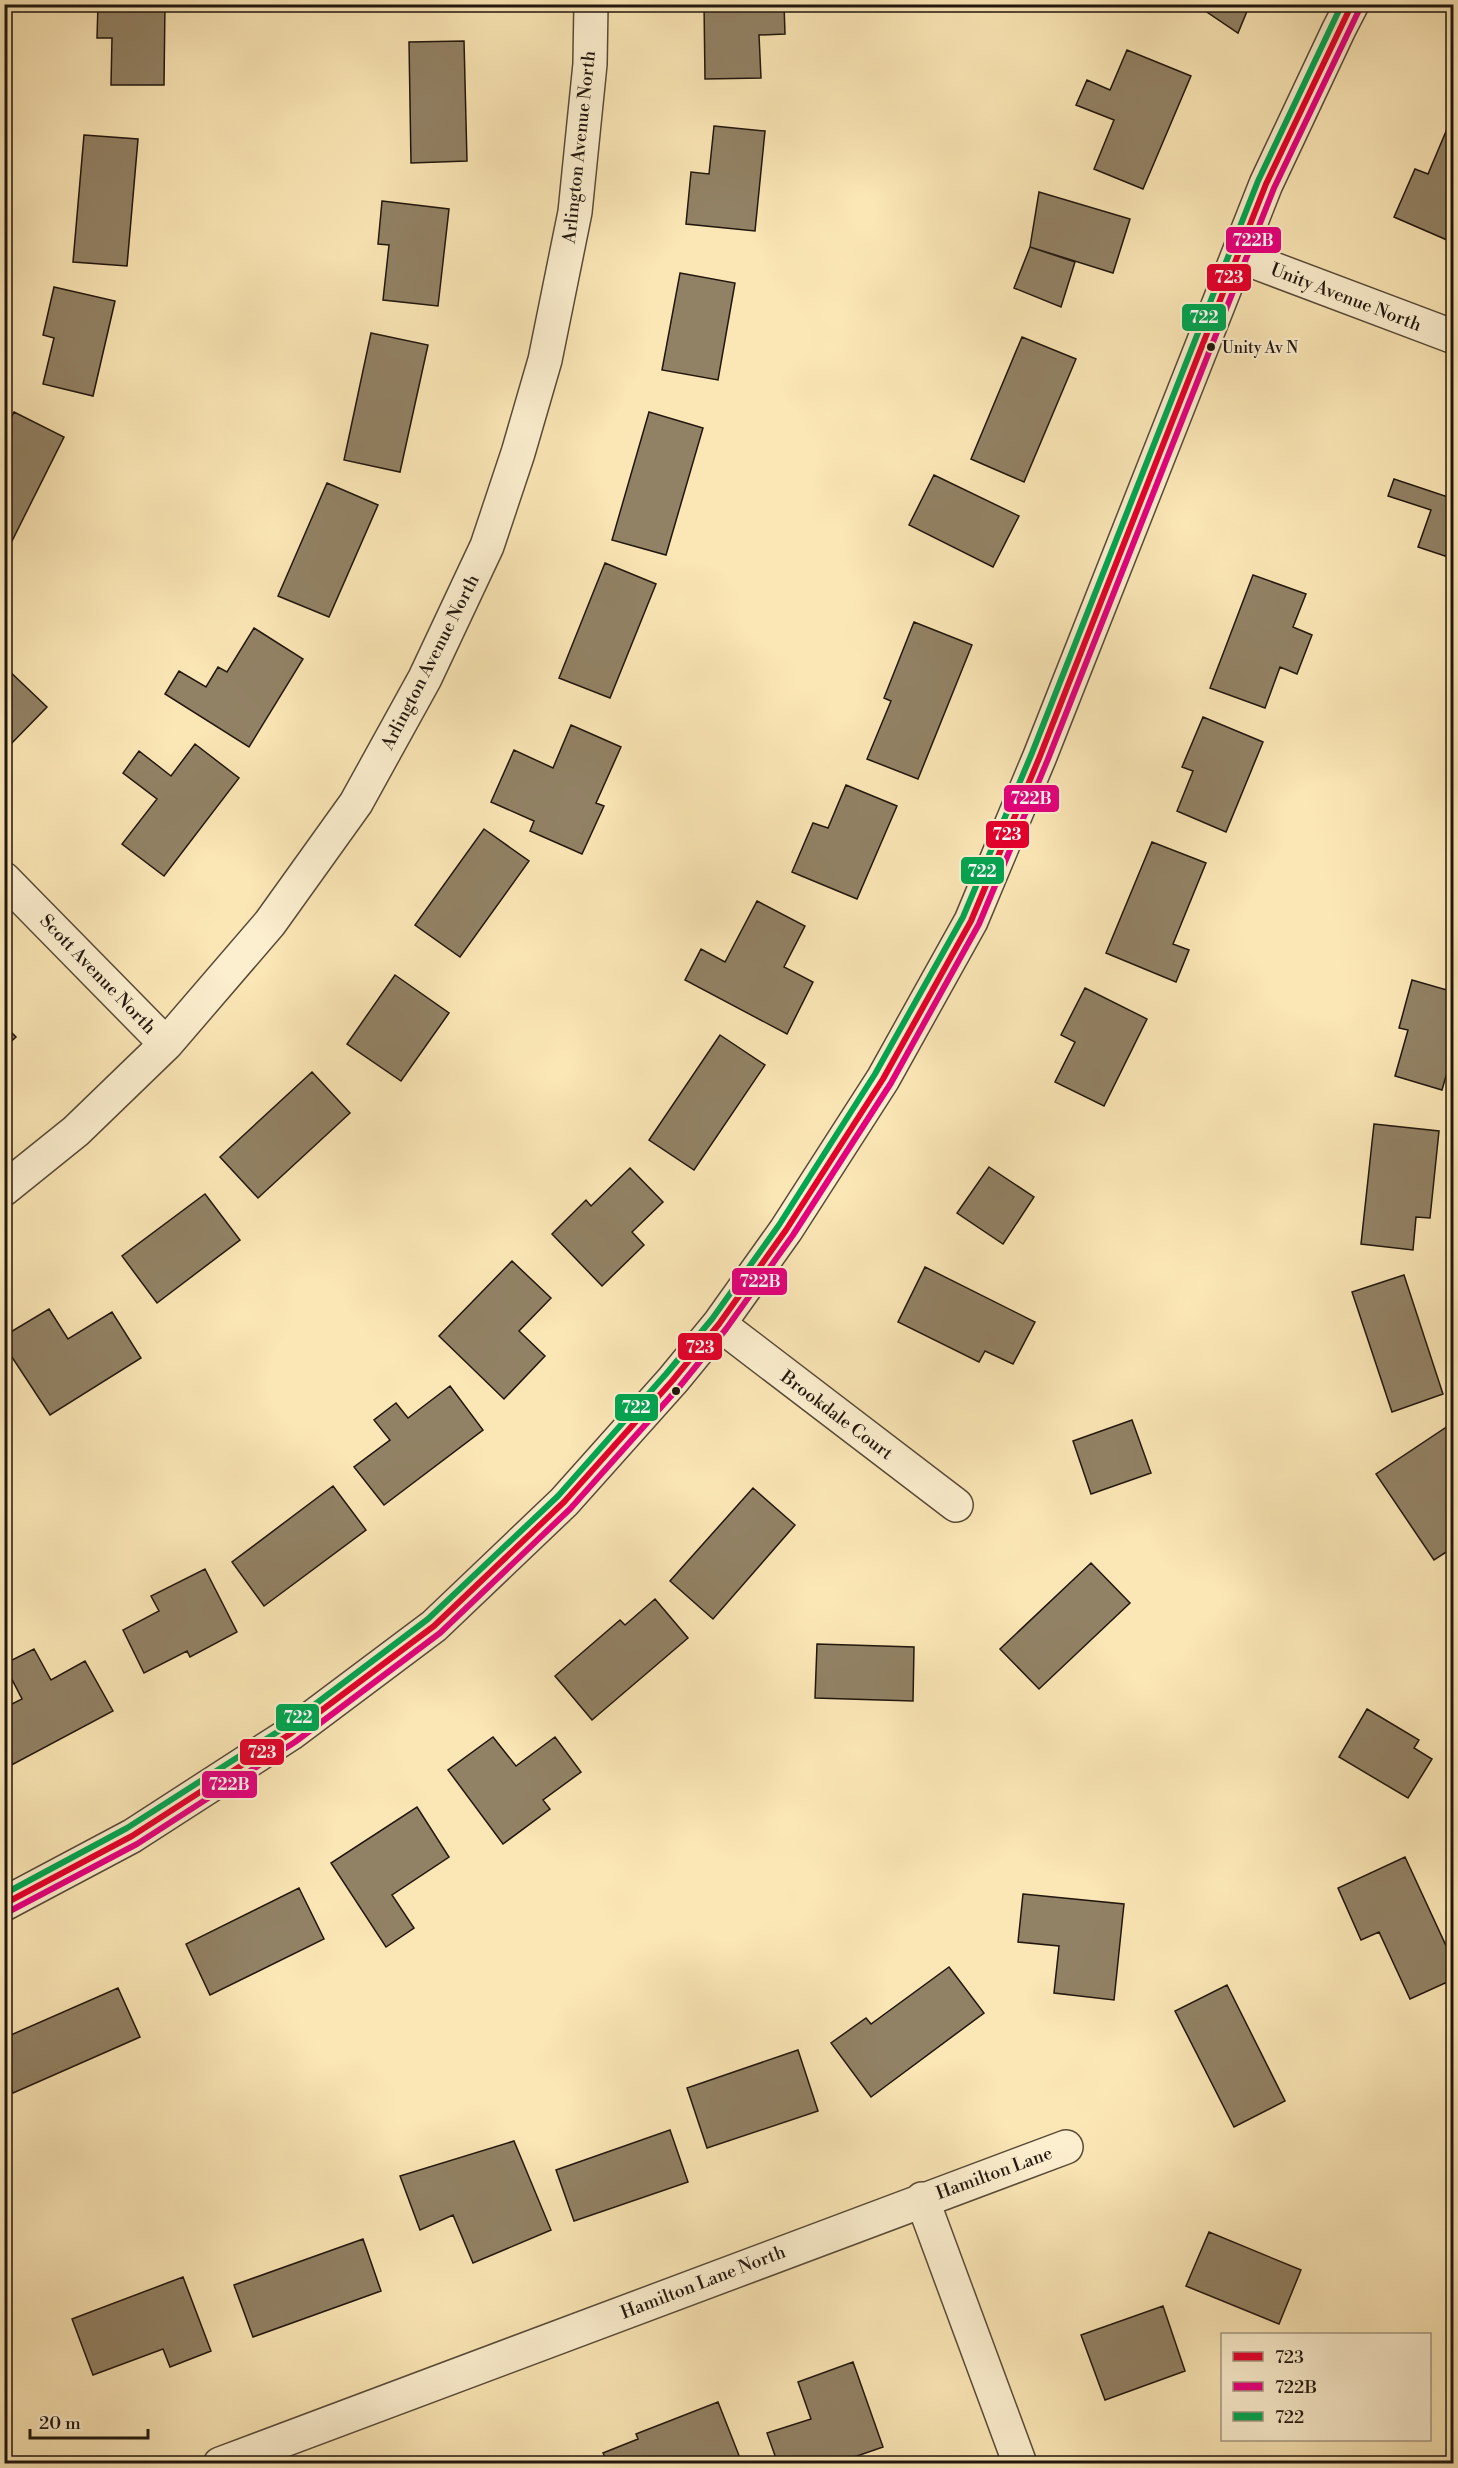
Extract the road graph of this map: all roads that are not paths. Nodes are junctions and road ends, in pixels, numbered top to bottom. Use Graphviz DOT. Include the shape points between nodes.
graph roads {
  1 [pos="591,4"];
  2 [pos="1352,4"];
  3 [pos="1239,256"];
  4 [pos="1454,337"];
  5 [pos="4,879"];
  6 [pos="166,1044"];
  7 [pos="4,1188"];
  8 [pos="718,1324"];
  9 [pos="956,1505"];
  10 [pos="4,1904"];
  11 [pos="1066,2147"];
  12 [pos="922,2199"];
  13 [pos="220,2463"];
  14 [pos="1020,2463"];
  1 -- 6 [label="street, Arlington Avenue North" via="590,64 575,212 545,360 487,546 425,678 356,803 270,923"];
  2 -- 3 [label="street" via="1266,184"];
  3 -- 4 [label="street, Unity Avenue North"];
  3 -- 8 [label="street" via="971,921 883,1079 786,1230"];
  5 -- 6 [label="street, Scott Avenue North"];
  6 -- 7 [label="street, Arlington Avenue North" via="76,1131"];
  8 -- 9 [label="street, Brookdale Court"];
  8 -- 10 [label="street" via="564,1502 434,1626 290,1734 132,1836"];
  11 -- 12 [label="street, Hamilton Lane"];
  12 -- 13 [label="street, Hamilton Lane North"];
  12 -- 14 [label="street"];
}
